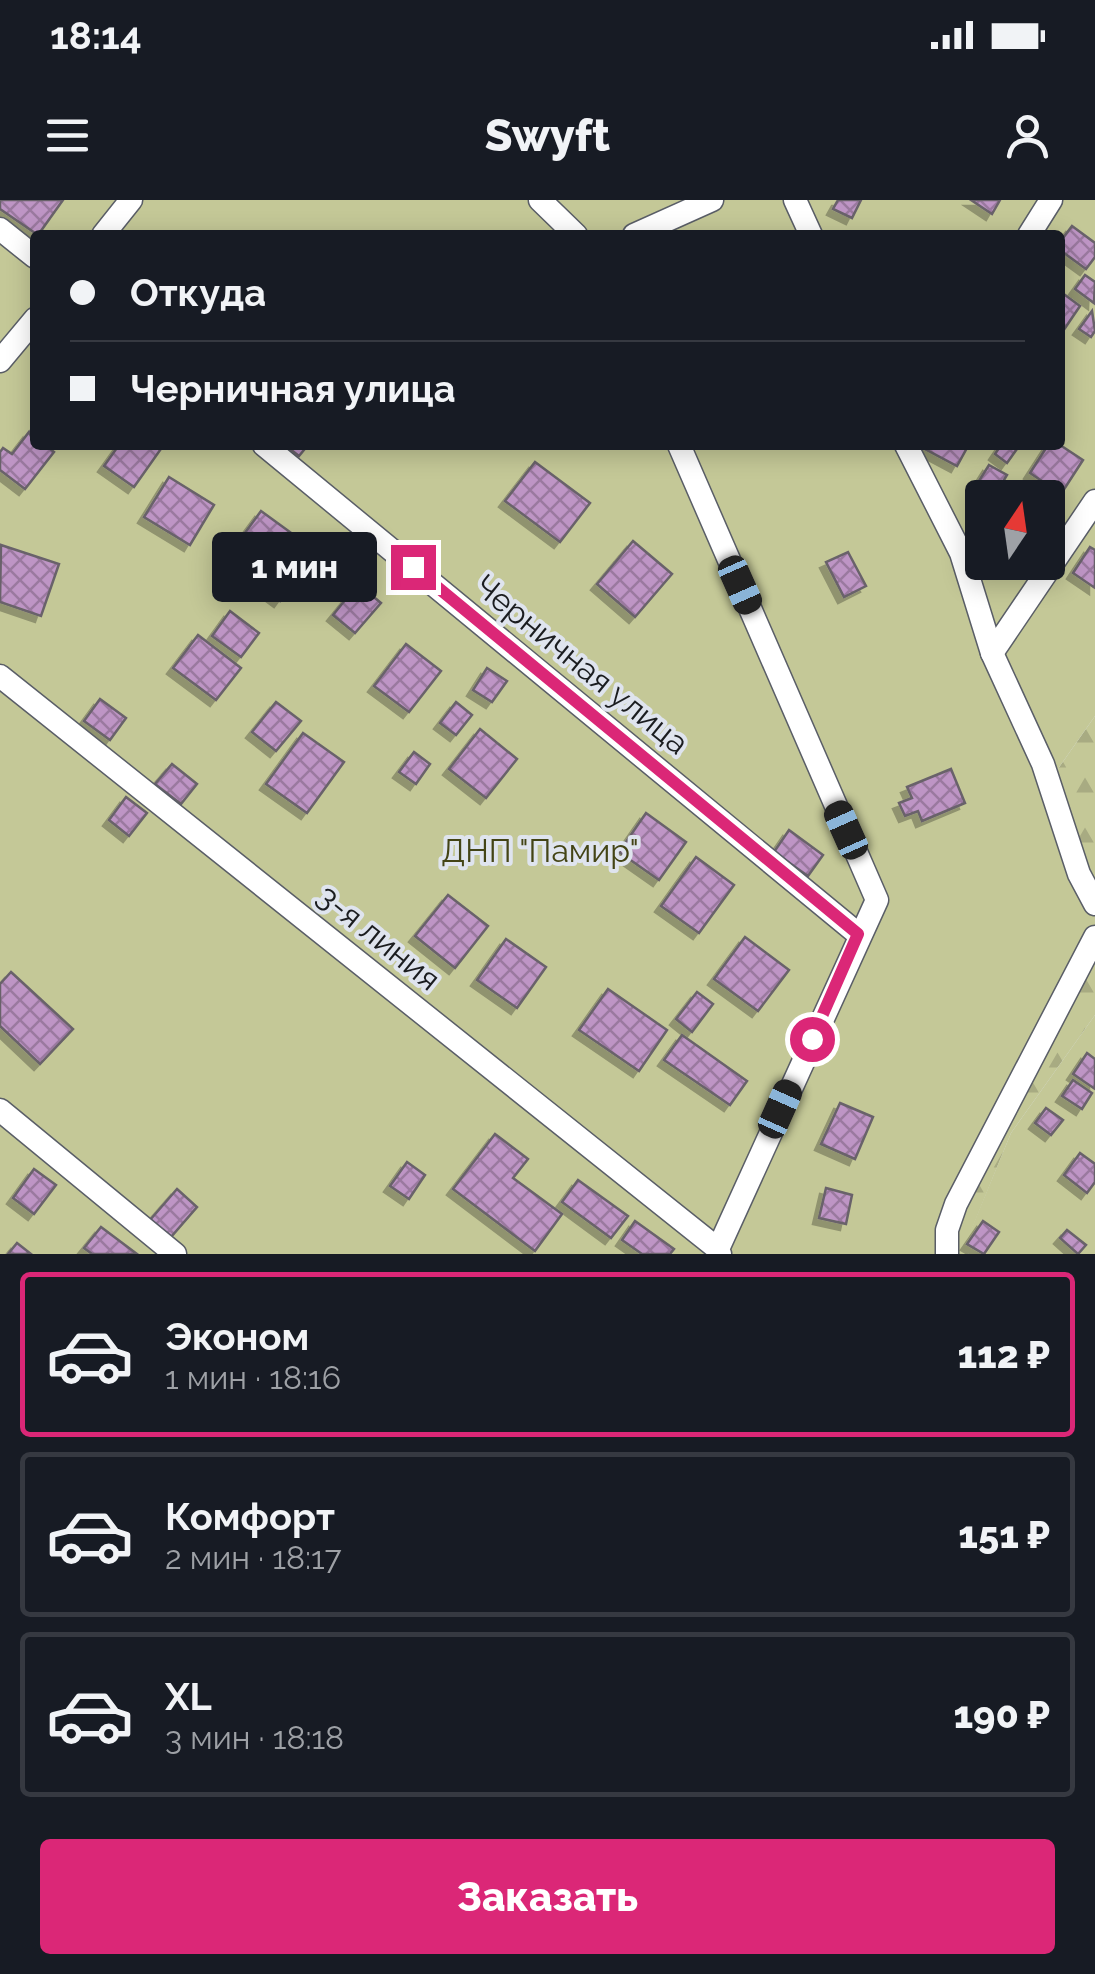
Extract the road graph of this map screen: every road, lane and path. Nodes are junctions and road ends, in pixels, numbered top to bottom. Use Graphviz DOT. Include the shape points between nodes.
graph roads {
  1 [pos="131,200"];
  2 [pos="540,200"];
  3 [pos="712,200"];
  4 [pos="795,200"];
  5 [pos="1051,200"];
  6 [pos="0,229"];
  7 [pos="107,230"];
  8 [pos="571,230"];
  9 [pos="645,230"];
  10 [pos="809,230"];
  11 [pos="1032,230"];
  12 [pos="30,253"];
  13 [pos="30,325"];
  14 [pos="0,361"];
  15 [pos="270,450"];
  16 [pos="680,450"];
  17 [pos="909,450"];
  18 [pos="1095,501"];
  19 [pos="992,653"];
  20 [pos="0,676"];
  21 [pos="1095,904"];
  22 [pos="858,934"];
  23 [pos="1095,937"];
  24 [pos="0,1110"];
  25 [pos="719,1252"];
  26 [pos="175,1254"];
  27 [pos="947,1254"];
  1 -- 7 [label="street"];
  2 -- 8 [label="street"];
  3 -- 9 [label="street"];
  4 -- 10 [label="street"];
  5 -- 11 [label="street"];
  6 -- 12 [label="street"];
  13 -- 14 [label="street"];
  15 -- 22 [label="street, Черничная улица"];
  16 -- 22 [label="street" via="877,900"];
  17 -- 19 [label="street" via="961,553"];
  18 -- 19 [label="street"];
  19 -- 21 [label="street" via="1043,764"];
  20 -- 25 [label="street, 3-я линия"];
  22 -- 25 [label="street"];
  23 -- 27 [label="street" via="956,1204"];
  24 -- 26 [label="street"];
}
